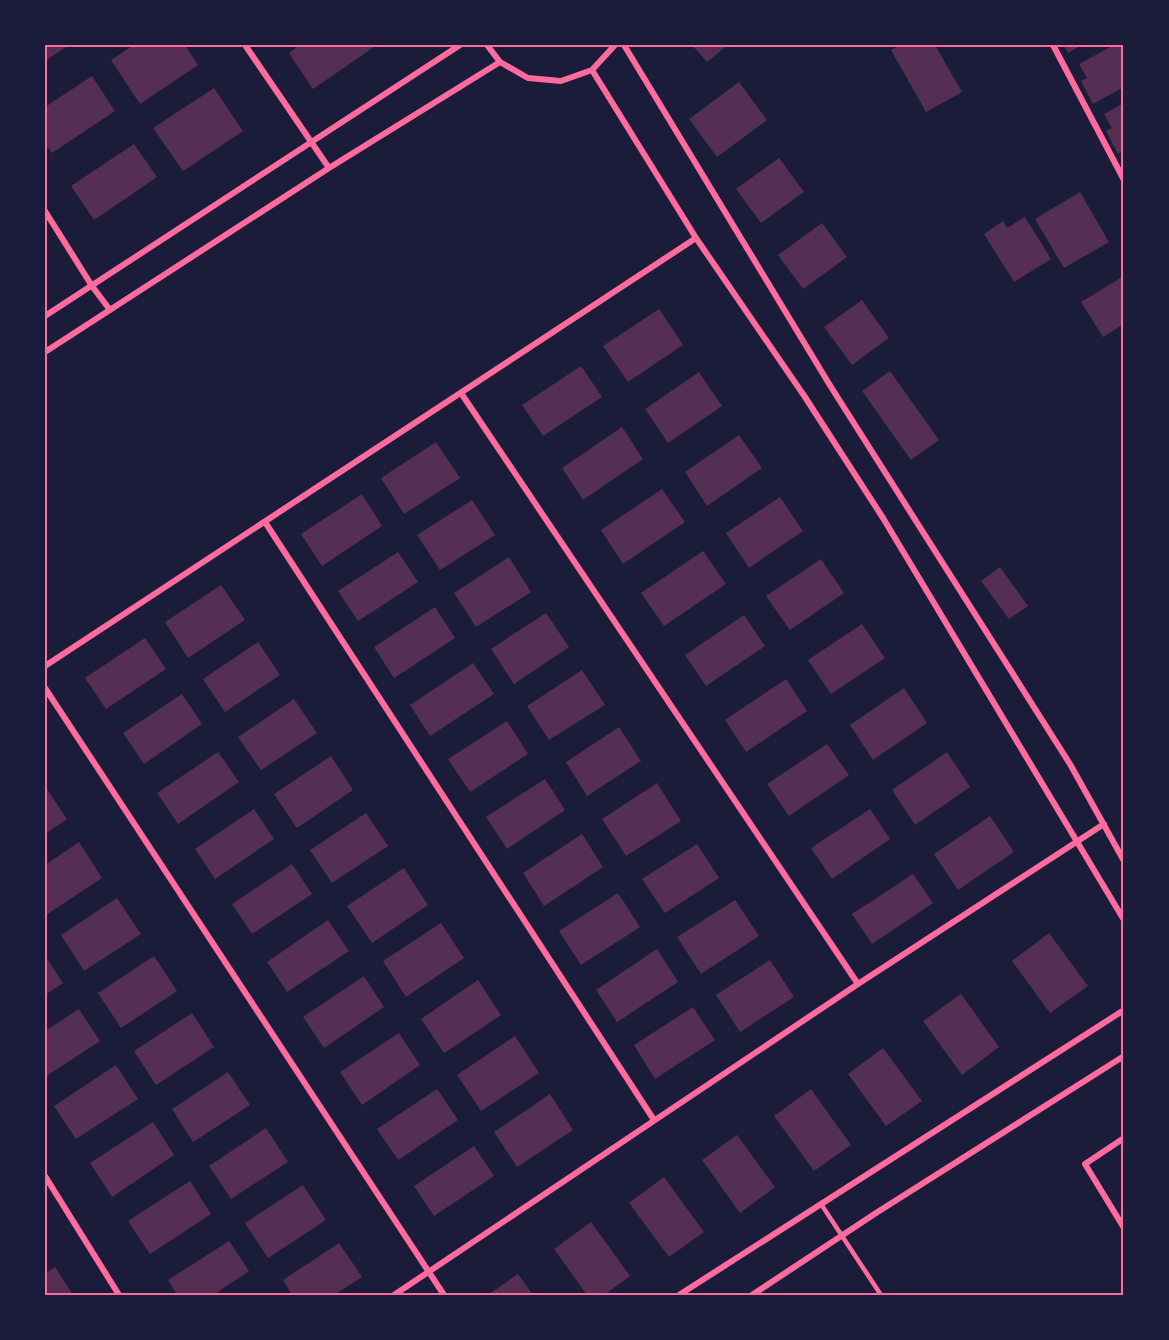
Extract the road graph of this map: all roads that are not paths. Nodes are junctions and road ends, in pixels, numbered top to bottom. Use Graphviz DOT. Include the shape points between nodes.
graph roads {
  1 [pos="245,45"];
  2 [pos="460,45"];
  3 [pos="487,45"];
  4 [pos="615,45"];
  5 [pos="624,45"];
  6 [pos="1053,45"];
  7 [pos="500,62"];
  8 [pos="592,70"];
  9 [pos="312,144"];
  10 [pos="329,168"];
  11 [pos="1124,180"];
  12 [pos="45,211"];
  13 [pos="696,238"];
  14 [pos="92,286"];
  15 [pos="110,310"];
  16 [pos="45,316"];
  17 [pos="45,352"];
  18 [pos="461,393"];
  19 [pos="265,522"];
  20 [pos="45,666"];
  21 [pos="45,688"];
  22 [pos="1104,824"];
  23 [pos="1077,843"];
  24 [pos="1124,861"];
  25 [pos="1124,920"];
  26 [pos="858,984"];
  27 [pos="1124,1010"];
  28 [pos="1124,1056"];
  29 [pos="654,1120"];
  30 [pos="1124,1138"];
  31 [pos="45,1176"];
  32 [pos="821,1204"];
  33 [pos="1124,1228"];
  34 [pos="842,1236"];
  35 [pos="429,1272"];
  36 [pos="119,1295"];
  37 [pos="394,1295"];
  38 [pos="444,1295"];
  39 [pos="679,1295"];
  40 [pos="752,1295"];
  41 [pos="881,1295"];
  1 -- 9 [label="street"];
  2 -- 9 [label="street"];
  3 -- 7 [label="street"];
  4 -- 8 [label="street"];
  5 -- 22 [label="street" via="831,387"];
  6 -- 11 [label="street"];
  7 -- 8 [label="street" via="528,78 561,81"];
  7 -- 10 [label="street"];
  8 -- 13 [label="street"];
  9 -- 10 [label="street"];
  9 -- 14 [label="street"];
  10 -- 15 [label="street"];
  12 -- 14 [label="street"];
  13 -- 18 [label="street"];
  13 -- 23 [label="street" via="806,397 883,518"];
  14 -- 15 [label="street"];
  14 -- 16 [label="street"];
  15 -- 17 [label="street"];
  18 -- 19 [label="street"];
  18 -- 26 [label="street"];
  19 -- 20 [label="street"];
  19 -- 29 [label="street"];
  21 -- 35 [label="street"];
  22 -- 23 [label="street"];
  22 -- 24 [label="street"];
  23 -- 25 [label="street"];
  23 -- 26 [label="street"];
  26 -- 29 [label="street"];
  27 -- 32 [label="street"];
  28 -- 34 [label="street"];
  29 -- 35 [label="street"];
  30 -- 33 [label="street" via="1085,1164"];
  31 -- 36 [label="street"];
  32 -- 34 [label="lane"];
  32 -- 39 [label="street"];
  34 -- 40 [label="street"];
  34 -- 41 [label="lane"];
  35 -- 37 [label="street"];
  35 -- 38 [label="street"];
}
